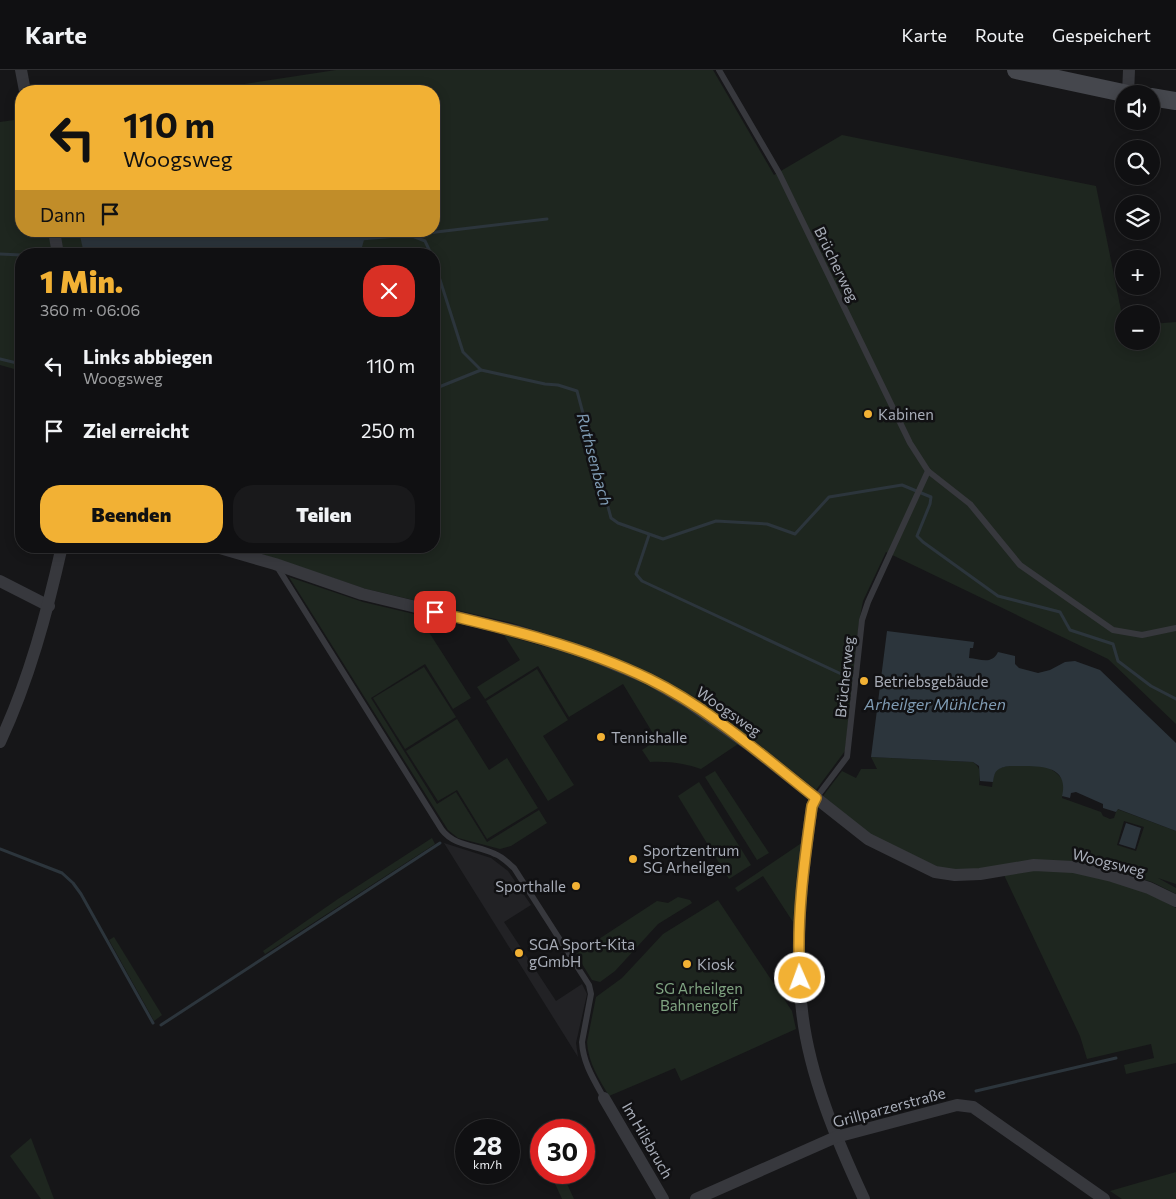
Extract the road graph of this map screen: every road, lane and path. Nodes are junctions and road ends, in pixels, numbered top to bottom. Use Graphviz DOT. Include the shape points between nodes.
graph roads {
  1 [pos="21,70"];
  2 [pos="718,70"];
  3 [pos="1016,70"];
  4 [pos="1129,70"];
  5 [pos="24,85"];
  6 [pos="1128,85"];
  7 [pos="1115,91"];
  8 [pos="1160,98"];
  9 [pos="1176,101"];
  10 [pos="928,471"];
  11 [pos="60,553"];
  12 [pos="237,553"];
  13 [pos="275,564"];
  14 [pos="0,581"];
  15 [pos="49,606"];
  16 [pos="1176,628"];
  17 [pos="0,742"];
  18 [pos="816,798"];
  19 [pos="1176,901"];
  20 [pos="604,1098"];
  21 [pos="836,1137"];
  22 [pos="663,1199"];
  23 [pos="696,1199"];
  24 [pos="864,1199"];
  25 [pos="1104,1199"];
  1 -- 5 [label="street"];
  2 -- 10 [label="lane, Brücherweg" via="779,173 910,443"];
  3 -- 7 [label="street"];
  4 -- 6 [label="street"];
  8 -- 9 [label="street"];
  10 -- 16 [label="lane, Brücherweg" via="970,504 1020,565 1113,630 1142,635"];
  10 -- 18 [label="lane, Brücherweg" via="862,620 848,757"];
  11 -- 15 [label="street"];
  12 -- 13 [label="street, Woogsweg"];
  13 -- 18 [label="street, Woogsweg" via="362,594 516,631 584,652 649,679 749,745"];
  13 -- 20 [label="lane" via="442,830 456,842 504,858 514,868 589,985 591,994 582,1050 586,1066"];
  14 -- 15 [label="street"];
  15 -- 17 [label="street" via="29,669"];
  18 -- 19 [label="street, Woogsweg" via="868,840 935,872 955,875 1034,865 1072,867 1149,888"];
  18 -- 21 [label="street" via="802,873 799,962 804,1022 818,1082"];
  20 -- 22 [label="street, Im Hilsbruch"];
  21 -- 23 [label="street, Grillparzerstraße"];
  21 -- 24 [label="street"];
  21 -- 25 [label="street, Grillparzerstraße" via="958,1105 973,1107"];
}
